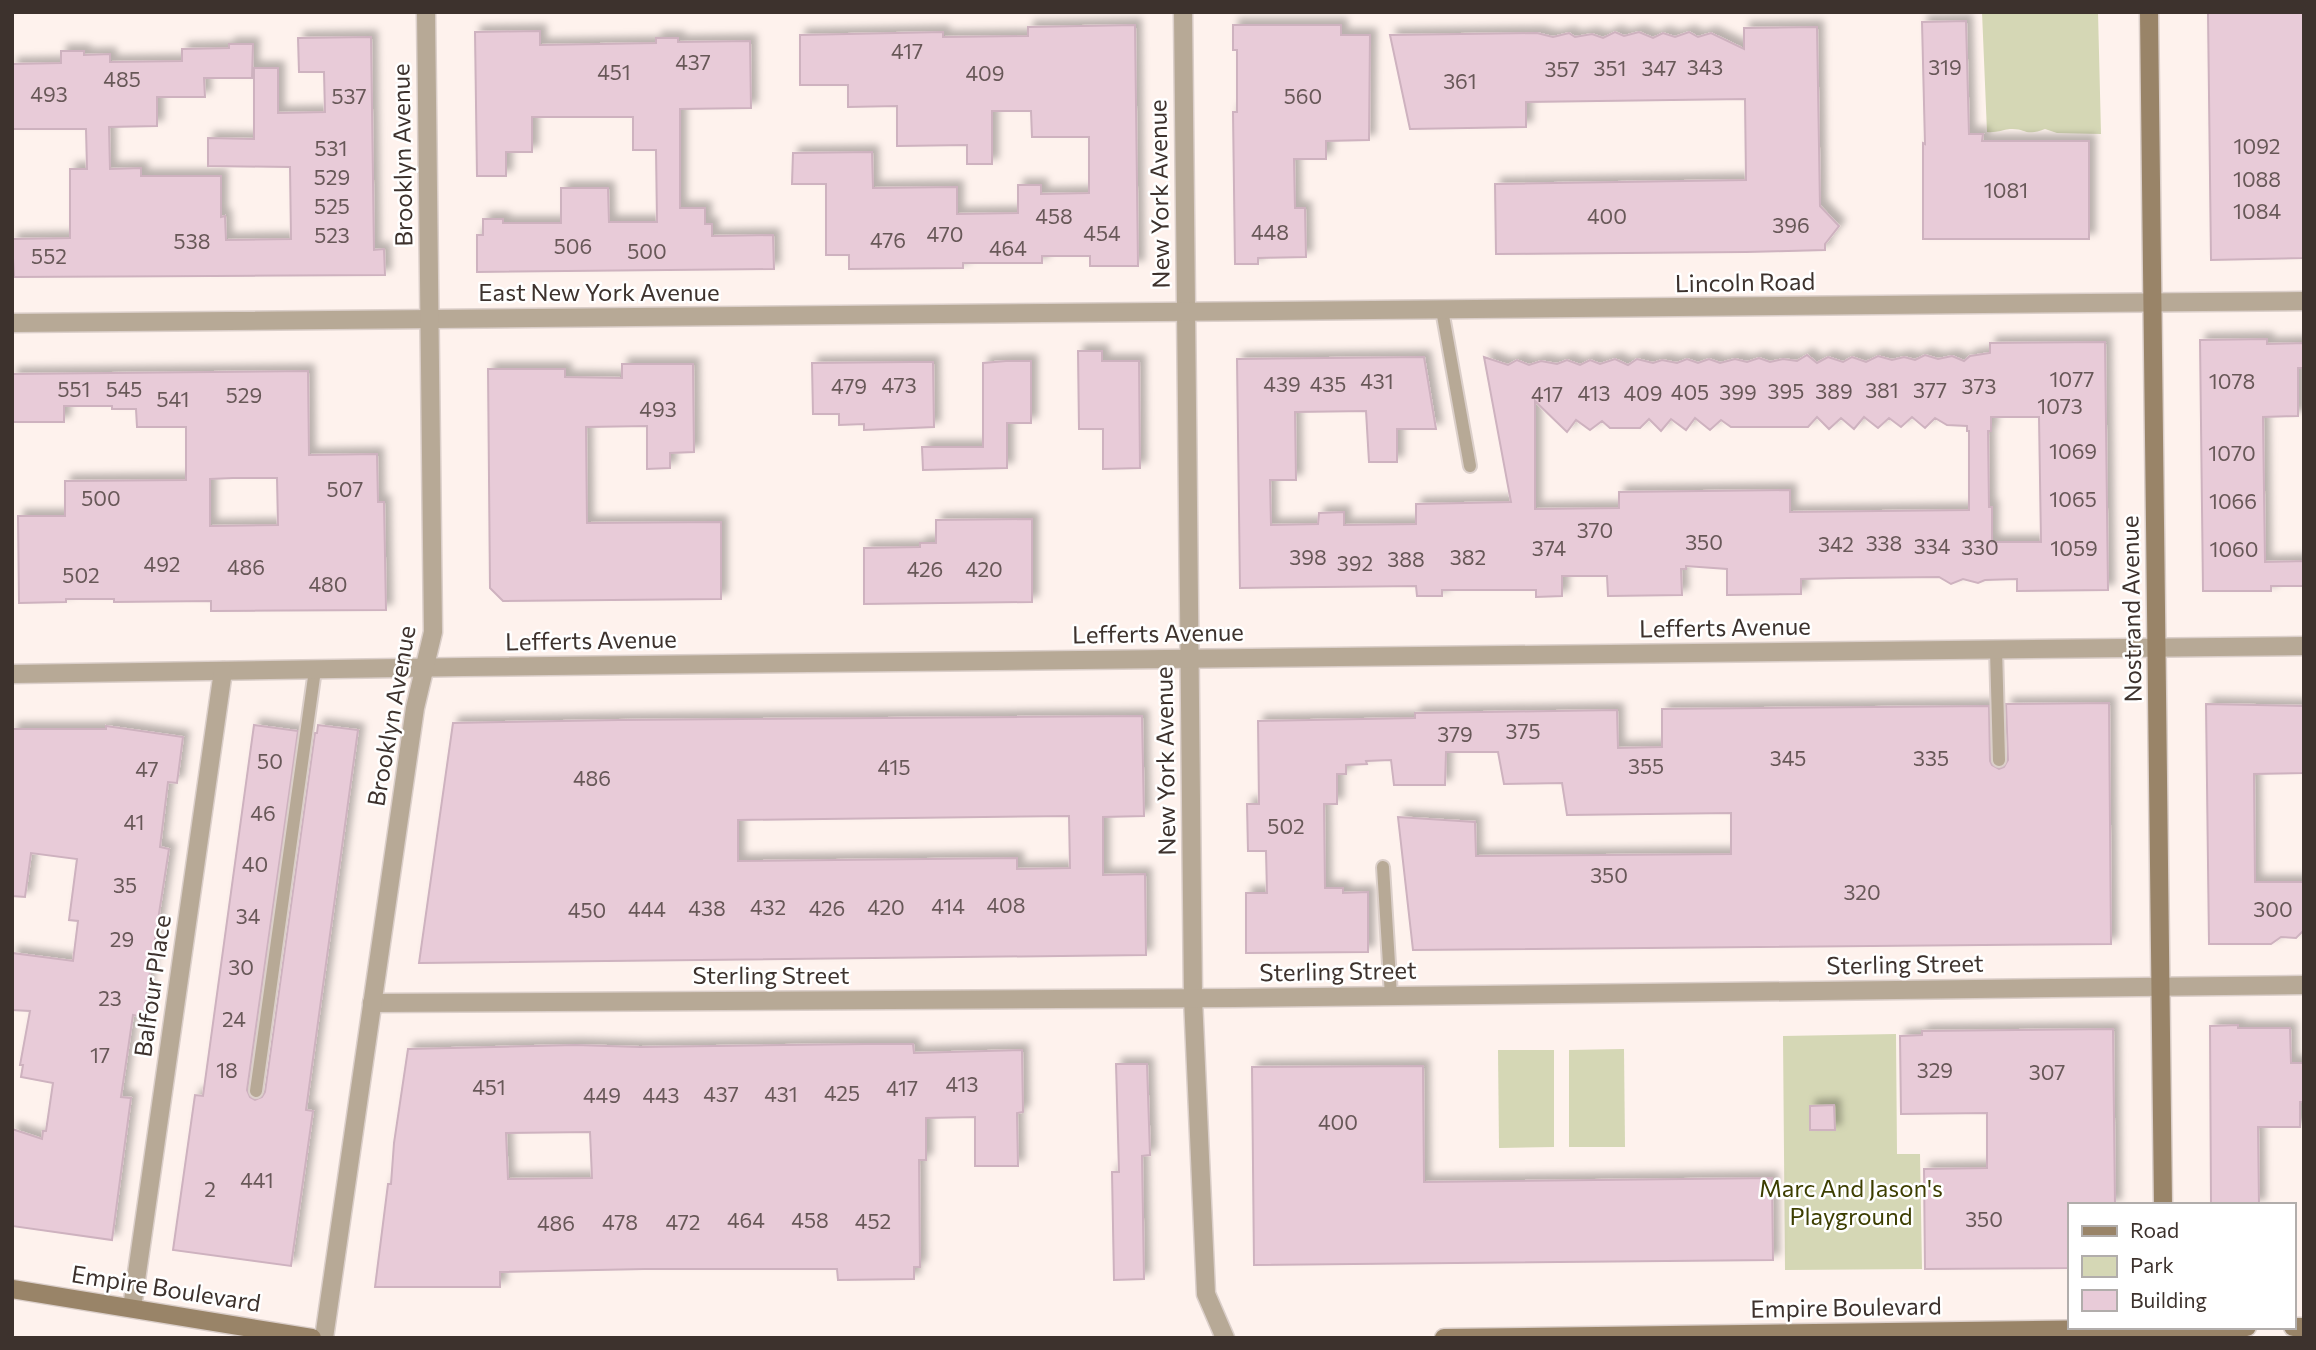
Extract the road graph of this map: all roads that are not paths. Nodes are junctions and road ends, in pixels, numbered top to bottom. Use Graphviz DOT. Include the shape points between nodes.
graph roads {
  1 [pos="426,12"];
  2 [pos="1183,12"];
  3 [pos="2149,12"];
  4 [pos="2304,301"];
  5 [pos="2153,303"];
  6 [pos="1442,310"];
  7 [pos="1186,313"];
  8 [pos="429,319"];
  9 [pos="12,323"];
  10 [pos="1470,466"];
  11 [pos="2304,646"];
  12 [pos="2157,648"];
  13 [pos="1996,649"];
  14 [pos="1190,658"];
  15 [pos="425,667"];
  16 [pos="223,670"];
  17 [pos="316,670"];
  18 [pos="12,674"];
  19 [pos="1999,760"];
  20 [pos="1383,867"];
  21 [pos="2304,985"];
  22 [pos="2161,986"];
  23 [pos="1391,996"];
  24 [pos="1194,998"];
  25 [pos="372,1003"];
  26 [pos="256,1091"];
  27 [pos="2164,1203"];
  28 [pos="12,1289"];
  29 [pos="132,1308"];
  30 [pos="2100,1329"];
  31 [pos="1649,1336"];
  32 [pos="312,1338"];
  33 [pos="324,1338"];
  34 [pos="1225,1338"];
  35 [pos="1444,1338"];
  1 -- 8 [label="street, Brooklyn Avenue"];
  2 -- 7 [label="street, New York Avenue"];
  3 -- 5 [label="main road, Nostrand Avenue"];
  4 -- 5 [label="street, Lincoln Road"];
  5 -- 6 [label="street, Lincoln Road"];
  5 -- 12 [label="main road, Nostrand Avenue"];
  6 -- 7 [label="street, Lincoln Road"];
  6 -- 10 [label="lane"];
  7 -- 8 [label="street, East New York Avenue"];
  7 -- 14 [label="street, New York Avenue"];
  8 -- 9 [label="street, East New York Avenue"];
  8 -- 15 [label="street, Brooklyn Avenue" via="433,632"];
  11 -- 12 [label="street, Lefferts Avenue"];
  12 -- 13 [label="street, Lefferts Avenue"];
  12 -- 22 [label="main road, Nostrand Avenue"];
  13 -- 14 [label="street, Lefferts Avenue"];
  13 -- 19 [label="lane"];
  14 -- 15 [label="street, Lefferts Avenue"];
  14 -- 24 [label="street, New York Avenue"];
  15 -- 17 [label="street, Lefferts Avenue"];
  15 -- 25 [label="street, Brooklyn Avenue"];
  16 -- 17 [label="street, Lefferts Avenue"];
  16 -- 18 [label="street, Lefferts Avenue"];
  16 -- 29 [label="street, Balfour Place"];
  17 -- 26 [label="lane"];
  20 -- 23 [label="lane"];
  21 -- 22 [label="street, Sterling Street"];
  22 -- 23 [label="street, Sterling Street"];
  22 -- 27 [label="main road, Nostrand Avenue"];
  23 -- 24 [label="street, Sterling Street"];
  24 -- 25 [label="street, Sterling Street"];
  24 -- 34 [label="street, New York Avenue" via="1206,1294"];
  25 -- 33 [label="street, Brooklyn Avenue"];
  28 -- 29 [label="main road, Empire Boulevard"];
  29 -- 32 [label="main road, Empire Boulevard"];
  30 -- 31 [label="main road, Empire Boulevard"];
  31 -- 35 [label="main road, Empire Boulevard"];
}
